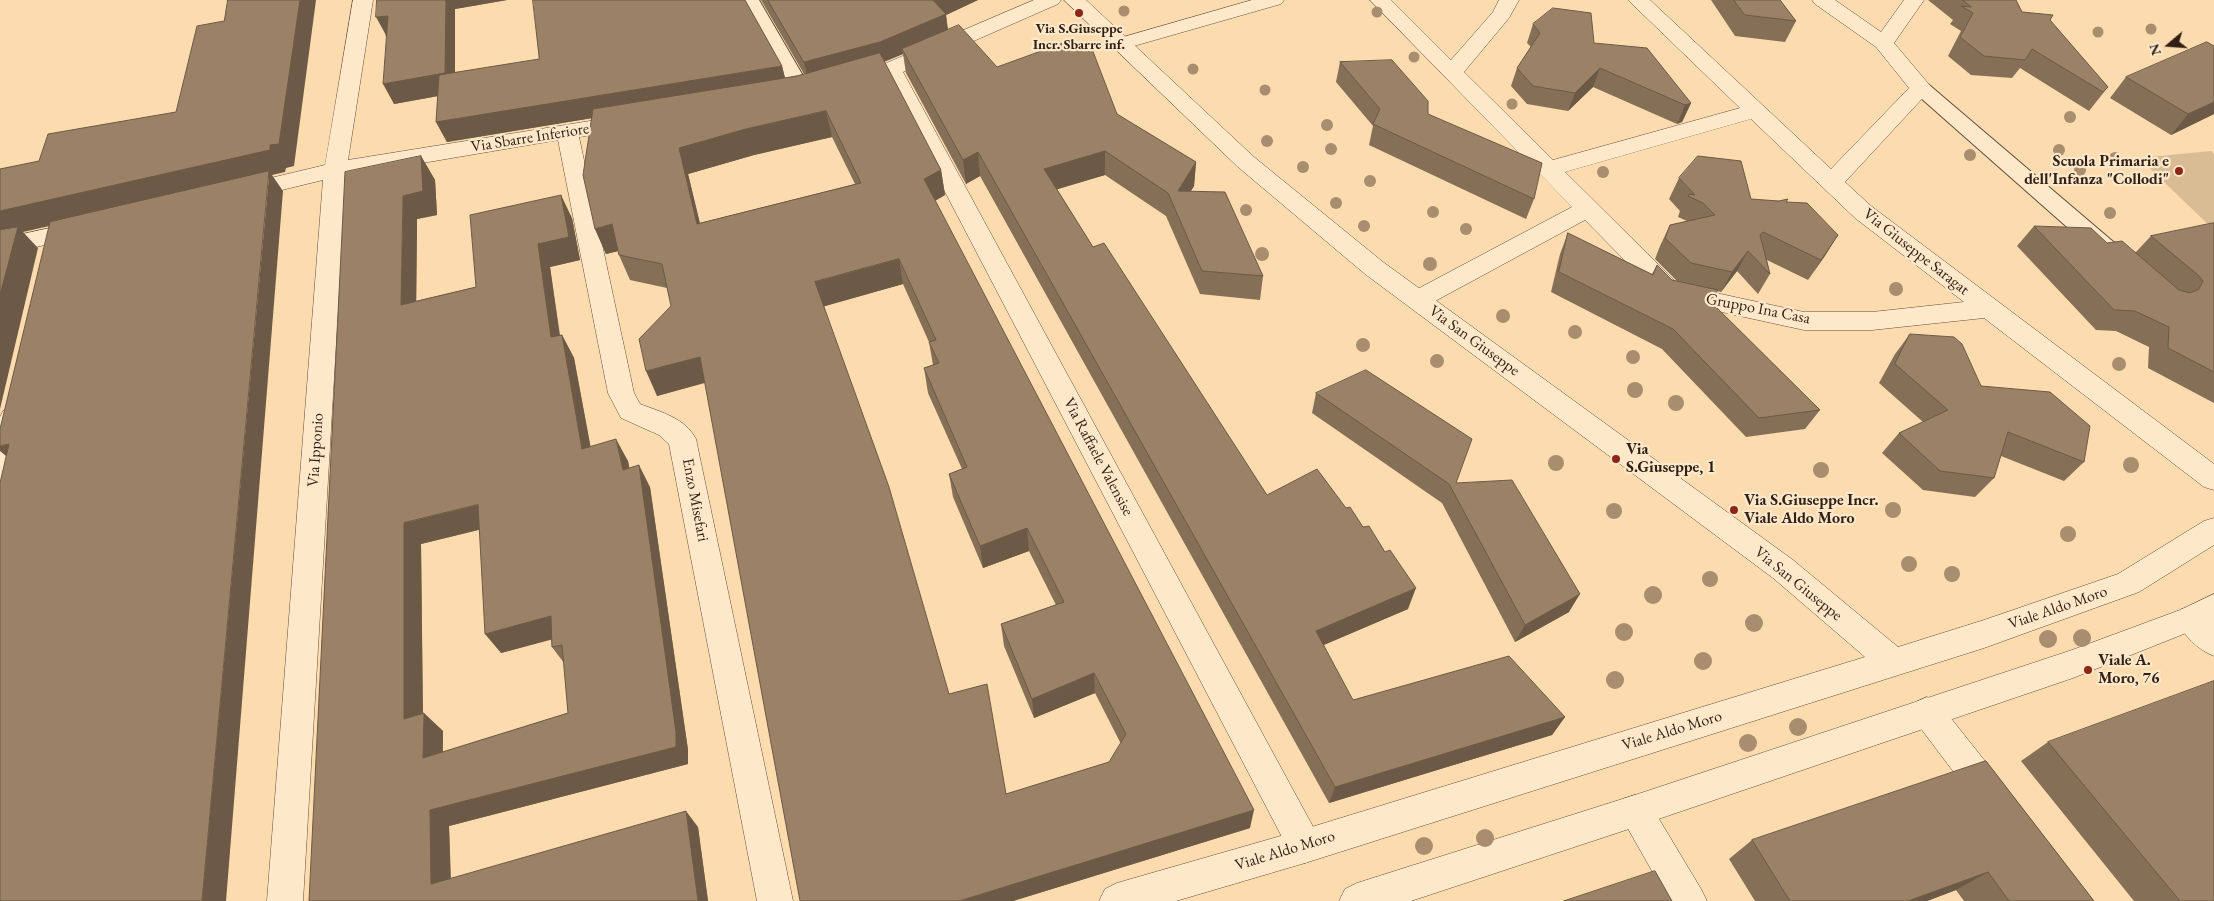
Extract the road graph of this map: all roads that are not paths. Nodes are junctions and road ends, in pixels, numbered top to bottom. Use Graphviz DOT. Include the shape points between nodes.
graph roads {
  1 [pos="363,0"];
  2 [pos="750,0"];
  3 [pos="1051,0"];
  4 [pos="1074,0"];
  5 [pos="1274,0"];
  6 [pos="1380,0"];
  7 [pos="1509,0"];
  8 [pos="1638,0"];
  9 [pos="1822,0"];
  10 [pos="1914,0"];
  11 [pos="1883,43"];
  12 [pos="1120,44"];
  13 [pos="890,69"];
  14 [pos="1452,72"];
  15 [pos="1921,88"];
  16 [pos="811,90"];
  17 [pos="1755,111"];
  18 [pos="646,118"];
  19 [pos="567,131"];
  20 [pos="1548,169"];
  21 [pos="335,170"];
  22 [pos="1830,182"];
  23 [pos="220,197"];
  24 [pos="1588,208"];
  25 [pos="104,224"];
  26 [pos="56,235"];
  27 [pos="0,247"];
  28 [pos="50,263"];
  29 [pos="2124,263"];
  30 [pos="1417,300"];
  31 [pos="1988,308"];
  32 [pos="18,398"];
  33 [pos="0,475"];
  34 [pos="2214,479"];
  35 [pos="2214,530"];
  36 [pos="2203,613"];
  37 [pos="2214,642"];
  38 [pos="1892,661"];
  39 [pos="1927,712"];
  40 [pos="1635,811"];
  41 [pos="2013,822"];
  42 [pos="1305,846"];
  43 [pos="285,901"];
  44 [pos="775,901"];
  45 [pos="1117,901"];
  46 [pos="1357,901"];
  47 [pos="1689,901"];
  1 -- 21 [label="street, Via Ipponio"];
  2 -- 16 [label="lane"];
  3 -- 13 [label="street"];
  4 -- 12 [label="street, Via San Giuseppe"];
  5 -- 12 [label="street"];
  6 -- 14 [label="street, Gruppo Ina Casa"];
  7 -- 14 [label="street" via="1502,14"];
  8 -- 17 [label="street, Via Giuseppe Saragat"];
  9 -- 11 [label="street"];
  10 -- 11 [label="street"];
  11 -- 15 [label="street"];
  12 -- 30 [label="street, Via San Giuseppe" via="1246,162"];
  13 -- 16 [label="street"];
  13 -- 42 [label="street, Via Raffaele Valensise"];
  14 -- 20 [label="street, Gruppo Ina Casa"];
  15 -- 22 [label="street"];
  15 -- 29 [label="lane"];
  17 -- 20 [label="street"];
  17 -- 22 [label="street, Via Giuseppe Saragat"];
  18 -- 19 [label="street, Via Sbarre Inferiore"];
  19 -- 21 [label="street, Via Sbarre Inferiore"];
  19 -- 44 [label="street, Enzo Misefari" via="621,393 630,411 669,427 682,439"];
  20 -- 24 [label="street, Gruppo Ina Casa"];
  21 -- 23 [label="street, Via Sbarre Inferiore"];
  21 -- 43 [label="street, Via Ipponio"];
  22 -- 31 [label="street, Via Giuseppe Saragat" via="1863,212"];
  24 -- 30 [label="street"];
  24 -- 31 [label="street, Gruppo Ina Casa" via="1671,292 1804,321 1872,321"];
  25 -- 26 [label="street"];
  26 -- 27 [label="street"];
  26 -- 28 [label="street"];
  30 -- 38 [label="street, Via San Giuseppe" via="1782,569"];
  31 -- 34 [label="street, Via Giuseppe Saragat"];
  32 -- 33 [label="street"];
  35 -- 38 [label="street, Viale Aldo Moro" via="2128,584 1984,634"];
  36 -- 37 [label="street"];
  36 -- 39 [label="street" via="2073,664"];
  38 -- 42 [label="street, Viale Aldo Moro"];
  39 -- 40 [label="street"];
  39 -- 41 [label="street"];
  40 -- 46 [label="street"];
  40 -- 47 [label="street"];
  42 -- 45 [label="street, Viale Aldo Moro"];
}
